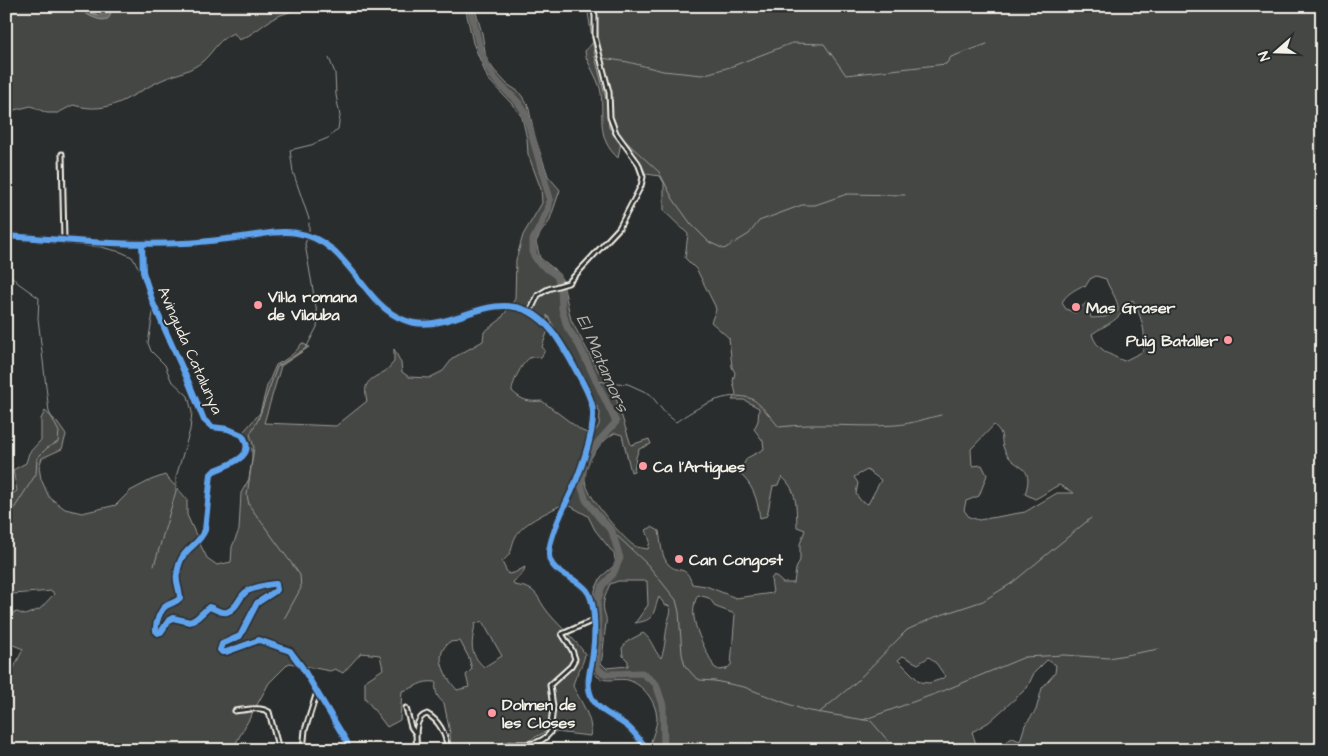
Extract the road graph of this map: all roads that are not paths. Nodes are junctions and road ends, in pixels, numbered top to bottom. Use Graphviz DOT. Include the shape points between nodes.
graph roads {
  1 [pos="593,6"];
  2 [pos="62,154"];
  3 [pos="6,236"];
  4 [pos="64,240"];
  5 [pos="142,244"];
  6 [pos="530,312"];
  7 [pos="594,620"];
  8 [pos="317,692"];
  9 [pos="406,708"];
  10 [pos="235,711"];
  11 [pos="416,734"];
  12 [pos="279,750"];
  13 [pos="303,750"];
  14 [pos="349,750"];
  15 [pos="417,750"];
  16 [pos="448,750"];
  17 [pos="499,750"];
  18 [pos="649,750"];
  1 -- 6 [label="street" via="595,37 609,92 610,117 616,133 638,163 643,177 642,186 619,228 574,278 538,295"];
  2 -- 4 [label="street"];
  3 -- 4 [label="street"];
  4 -- 5 [label="street"];
  5 -- 6 [label="street" via="301,233 333,249 386,309 408,322 435,323 493,306"];
  5 -- 8 [label="street, Avinguda Catalunya" via="142,265 153,303 204,420 212,426 239,433 246,443 241,459 210,476 204,533 182,556 176,578 180,598 166,605 156,623 156,631 161,632 173,618 193,621 209,607 227,612 236,606 247,590 274,583 277,590 257,603 242,634 222,644 220,650 226,652 259,640 286,649 295,656"];
  6 -- 7 [label="street" via="543,321 555,336 592,403 591,434 549,555 556,568 586,590 591,599"];
  7 -- 17 [label="street" via="562,634 574,659 571,666 550,685 553,707 550,732 536,743 507,744"];
  7 -- 18 [label="street" via="589,691 598,708 627,726"];
  8 -- 13 [label="street" via="305,730"];
  8 -- 14 [label="street"];
  9 -- 11 [label="street"];
  10 -- 12 [label="street" via="258,709 269,712"];
  11 -- 15 [label="street"];
  11 -- 16 [label="street" via="420,718 427,714 444,734"];
}
